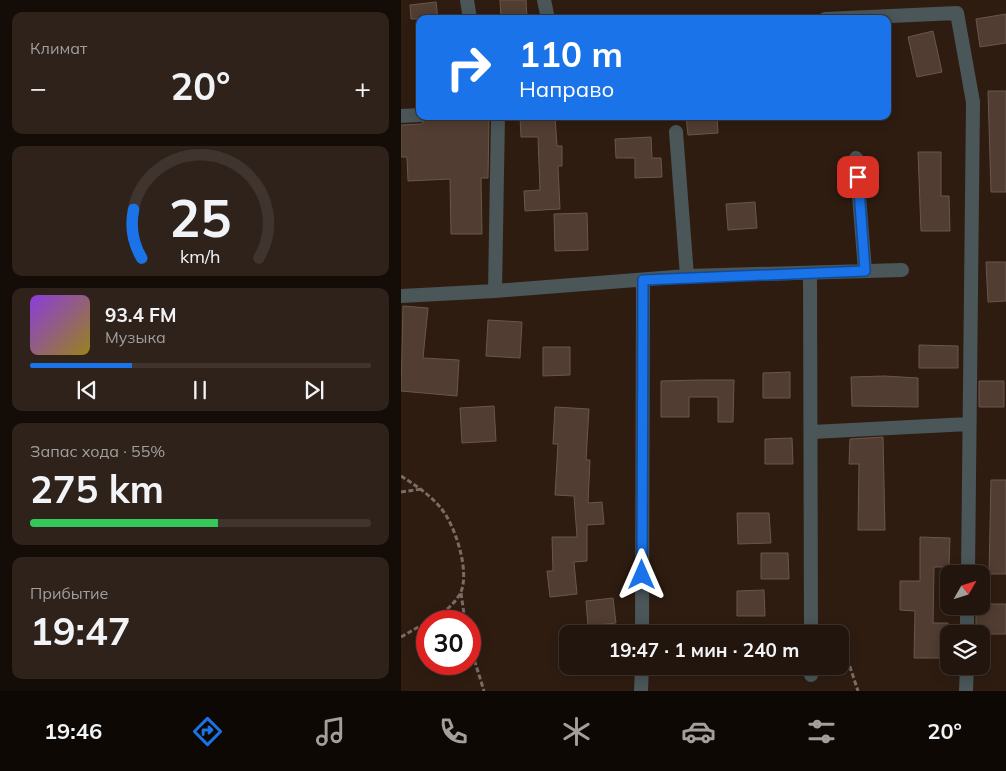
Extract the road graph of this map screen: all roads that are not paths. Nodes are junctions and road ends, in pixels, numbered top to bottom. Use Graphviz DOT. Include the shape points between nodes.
graph roads {
  1 [pos="467,0"];
  2 [pos="544,0"];
  3 [pos="469,15"];
  4 [pos="547,15"];
  5 [pos="891,16"];
  6 [pos="416,115"];
  7 [pos="401,116"];
  8 [pos="498,120"];
  9 [pos="676,132"];
  10 [pos="856,158"];
  11 [pos="903,270"];
  12 [pos="865,271"];
  13 [pos="810,273"];
  14 [pos="687,276"];
  15 [pos="643,280"];
  16 [pos="495,291"];
  17 [pos="401,296"];
  18 [pos="969,424"];
  19 [pos="812,432"];
  20 [pos="968,565"];
  21 [pos="642,625"];
  22 [pos="811,625"];
  23 [pos="641,675"];
  24 [pos="967,675"];
  25 [pos="641,691"];
  26 [pos="967,691"];
  1 -- 3 [label="street"];
  2 -- 4 [label="street"];
  5 -- 18 [label="street" via="957,13 973,102"];
  6 -- 7 [label="street"];
  8 -- 16 [label="street"];
  9 -- 14 [label="street"];
  10 -- 12 [label="street"];
  11 -- 12 [label="street"];
  12 -- 13 [label="street"];
  13 -- 14 [label="street"];
  13 -- 19 [label="street"];
  14 -- 15 [label="street"];
  15 -- 16 [label="street"];
  15 -- 21 [label="street"];
  16 -- 17 [label="street"];
  18 -- 19 [label="street"];
  18 -- 20 [label="street"];
  19 -- 22 [label="street"];
  23 -- 25 [label="street"];
  24 -- 26 [label="street"];
}
